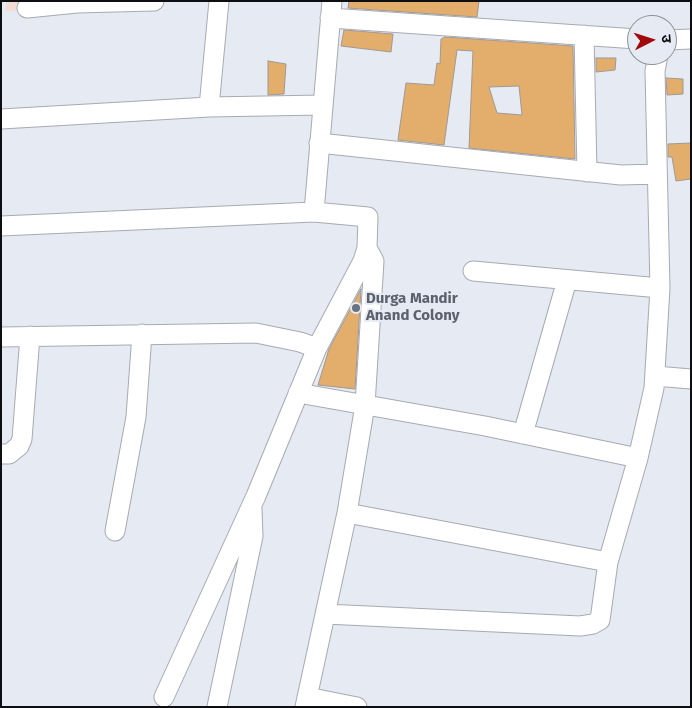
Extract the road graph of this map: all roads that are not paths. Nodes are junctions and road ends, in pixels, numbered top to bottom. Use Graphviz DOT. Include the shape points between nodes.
graph roads {
  1 [pos="154,1"];
  2 [pos="219,1"];
  3 [pos="27,8"];
  4 [pos="331,10"];
  5 [pos="584,35"];
  6 [pos="627,38"];
  7 [pos="691,39"];
  8 [pos="677,40"];
  9 [pos="656,65"];
  10 [pos="322,105"];
  11 [pos="209,107"];
  12 [pos="1,119"];
  13 [pos="319,143"];
  14 [pos="587,172"];
  15 [pos="657,174"];
  16 [pos="314,212"];
  17 [pos="1,226"];
  18 [pos="367,248"];
  19 [pos="473,271"];
  20 [pos="567,280"];
  21 [pos="660,288"];
  22 [pos="142,334"];
  23 [pos="30,336"];
  24 [pos="1,337"];
  25 [pos="317,348"];
  26 [pos="655,376"];
  27 [pos="691,379"];
  28 [pos="298,393"];
  29 [pos="365,405"];
  30 [pos="523,434"];
  31 [pos="1,454"];
  32 [pos="638,458"];
  33 [pos="252,504"];
  34 [pos="347,513"];
  35 [pos="116,531"];
  36 [pos="608,562"];
  37 [pos="325,614"];
  38 [pos="164,697"];
  39 [pos="306,702"];
  40 [pos="217,707"];
  41 [pos="357,707"];
  1 -- 3 [label="street"];
  2 -- 11 [label="street"];
  4 -- 5 [label="street"];
  4 -- 10 [label="street"];
  5 -- 6 [label="street"];
  5 -- 14 [label="street"];
  7 -- 8 [label="street"];
  9 -- 15 [label="street"];
  10 -- 11 [label="street"];
  10 -- 13 [label="street"];
  11 -- 12 [label="street"];
  13 -- 14 [label="street"];
  13 -- 16 [label="street"];
  14 -- 15 [label="street"];
  15 -- 21 [label="street"];
  16 -- 17 [label="street"];
  16 -- 18 [label="street" via="368,217"];
  18 -- 25 [label="street"];
  18 -- 29 [label="street" via="374,261"];
  19 -- 20 [label="street"];
  20 -- 21 [label="street"];
  20 -- 30 [label="street"];
  21 -- 26 [label="street"];
  22 -- 23 [label="street"];
  22 -- 25 [label="street" via="256,333"];
  22 -- 35 [label="street" via="136,417"];
  23 -- 24 [label="street"];
  23 -- 31 [label="street" via="22,439 9,454"];
  25 -- 28 [label="street"];
  26 -- 27 [label="street"];
  26 -- 32 [label="street"];
  28 -- 29 [label="street"];
  28 -- 33 [label="street"];
  29 -- 30 [label="street"];
  29 -- 34 [label="street"];
  30 -- 32 [label="street"];
  32 -- 36 [label="street"];
  33 -- 38 [label="street"];
  33 -- 40 [label="street" via="253,536"];
  34 -- 36 [label="street"];
  34 -- 37 [label="street"];
  36 -- 37 [label="street" via="603,609 600,620 593,624"];
  37 -- 39 [label="street"];
  39 -- 41 [label="street"];
}
